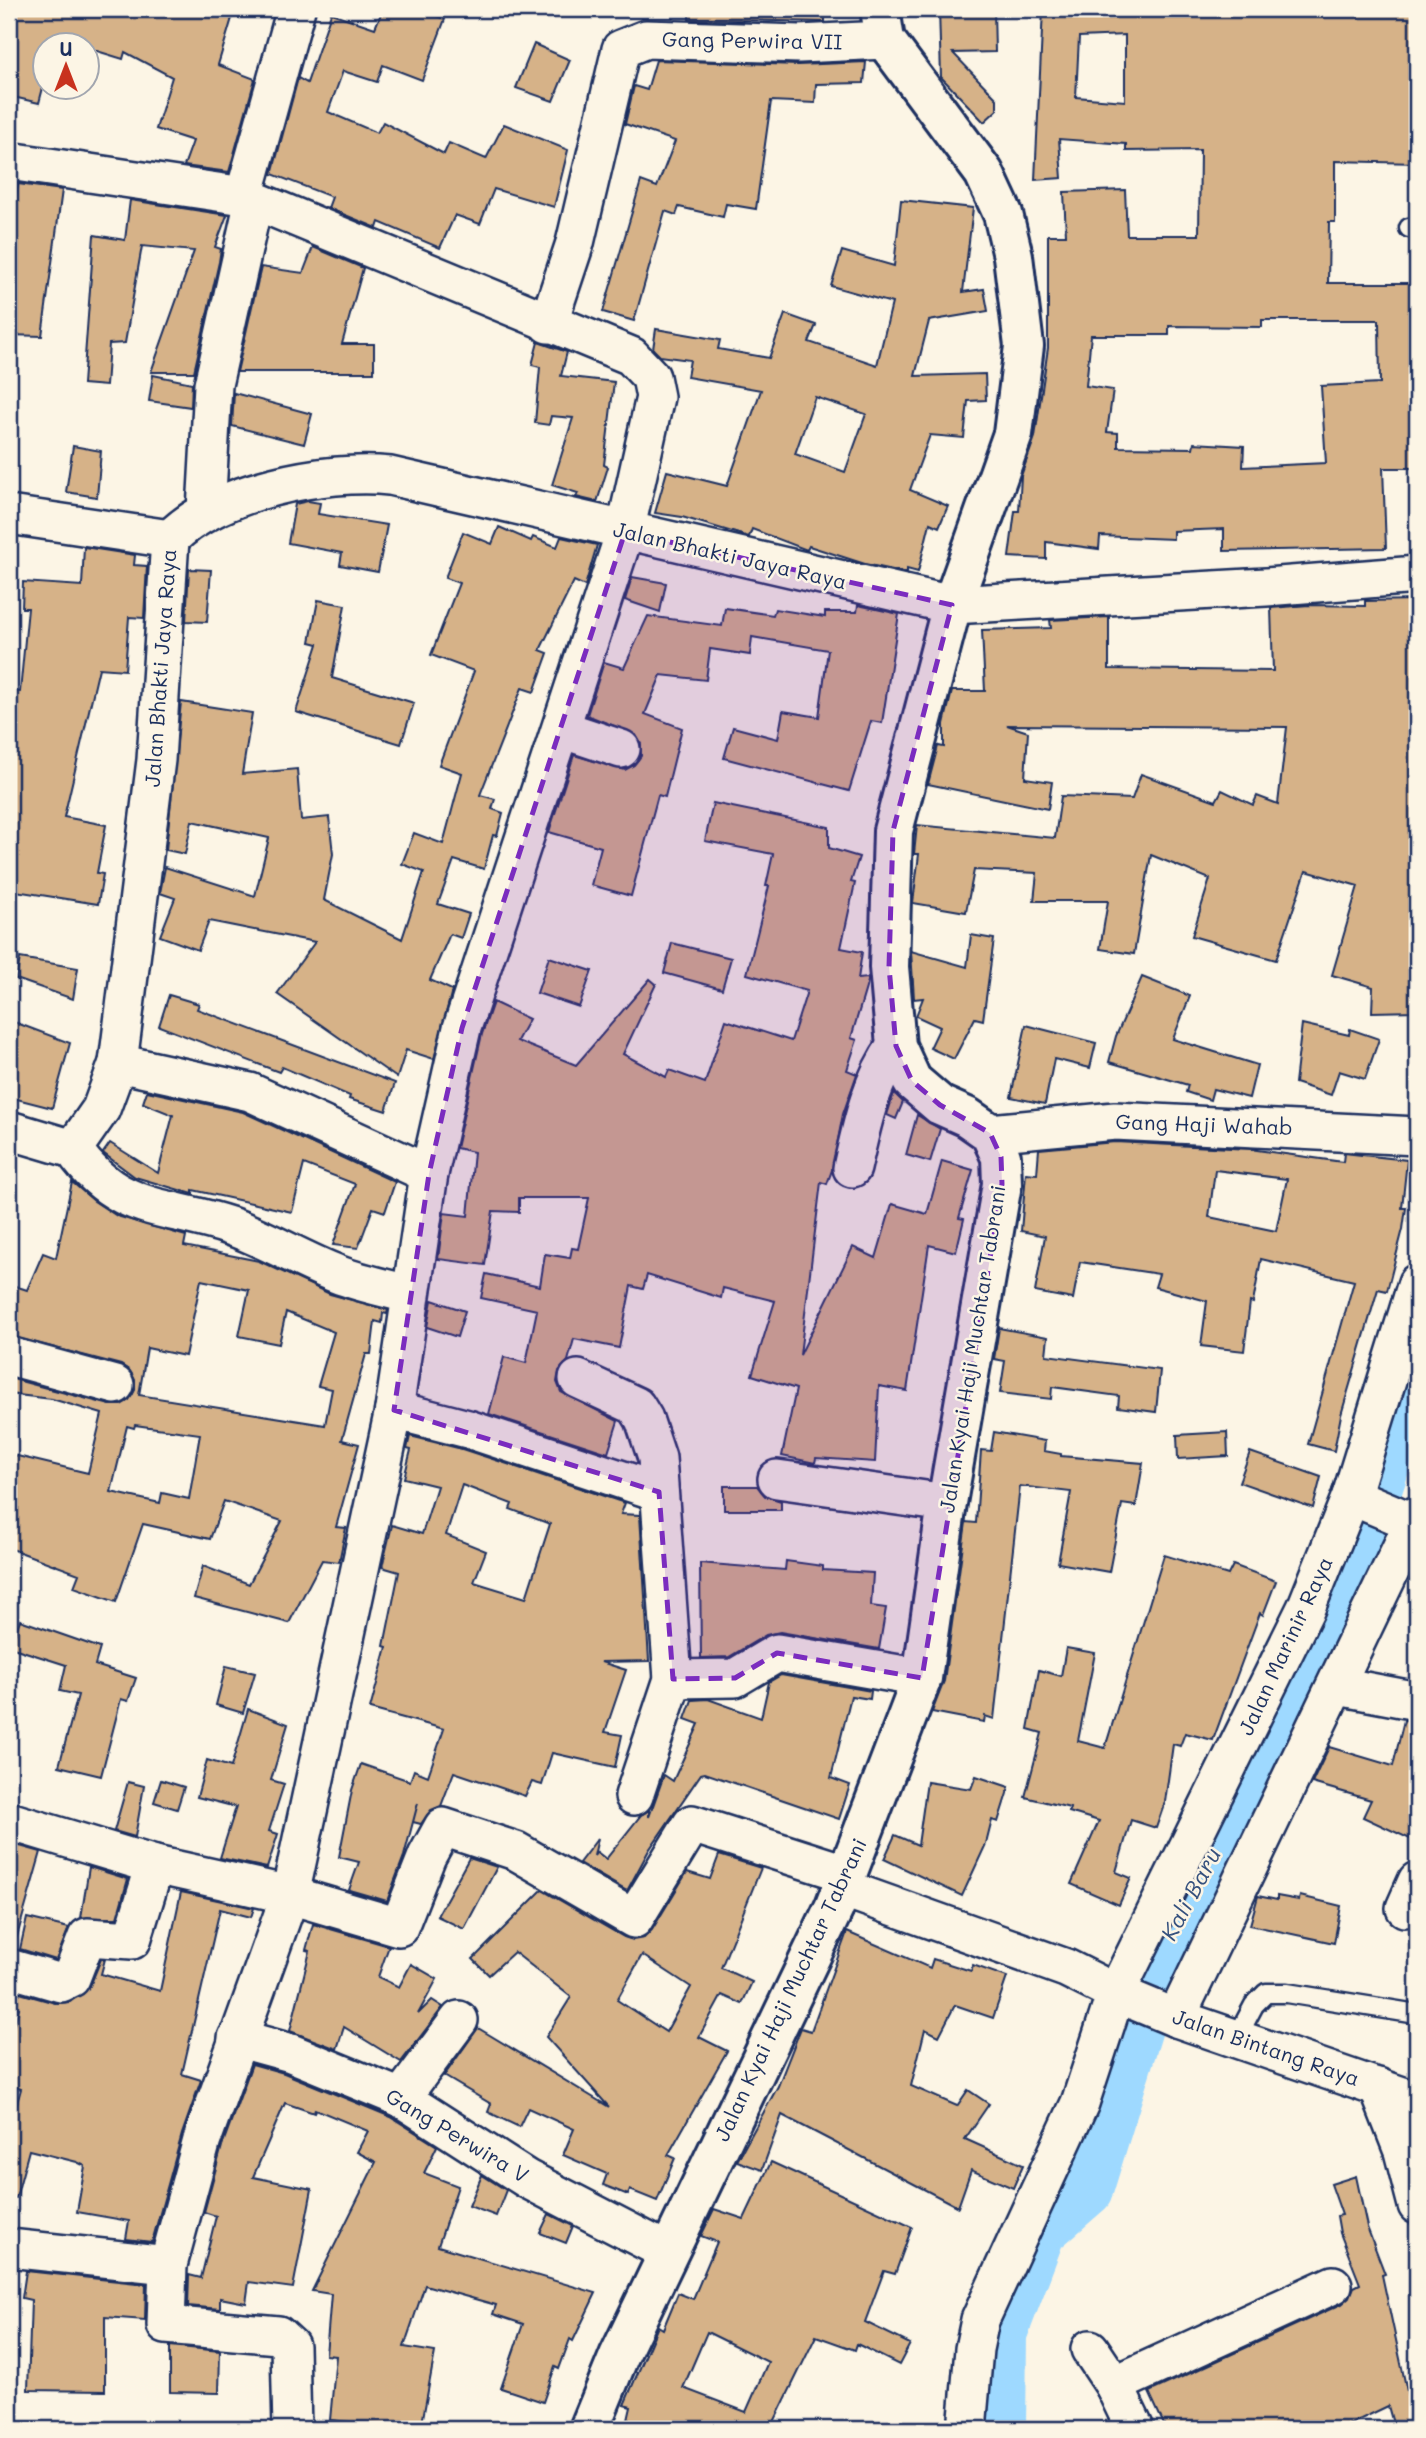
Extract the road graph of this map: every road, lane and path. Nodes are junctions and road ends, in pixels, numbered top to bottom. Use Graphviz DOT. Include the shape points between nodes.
graph roads {
  1 [pos="296,9"];
  2 [pos="882,24"];
  3 [pos="9,161"];
  4 [pos="249,198"];
  5 [pos="548,324"];
  6 [pos="206,511"];
  7 [pos="9,515"];
  8 [pos="625,532"];
  9 [pos="170,539"];
  10 [pos="1417,575"];
  11 [pos="952,606"];
  12 [pos="561,729"];
  13 [pos="621,750"];
  14 [pos="896,1046"];
  15 [pos="118,1063"];
  16 [pos="9,1130"];
  17 [pos="990,1133"];
  18 [pos="1417,1136"];
  19 [pos="73,1149"];
  20 [pos="852,1168"];
  21 [pos="429,1174"];
  22 [pos="1417,1283"];
  23 [pos="409,1294"];
  24 [pos="9,1356"];
  25 [pos="578,1378"];
  26 [pos="115,1385"];
  27 [pos="394,1410"];
  28 [pos="777,1479"];
  29 [pos="660,1492"];
  30 [pos="1356,1497"];
  31 [pos="947,1503"];
  32 [pos="1410,1517"];
  33 [pos="922,1678"];
  34 [pos="673,1679"];
  35 [pos="1338,1686"];
  36 [pos="1417,1701"];
  37 [pos="634,1796"];
  38 [pos="9,1821"];
  39 [pos="155,1865"];
  40 [pos="841,1890"];
  41 [pos="290,1895"];
  42 [pos="9,1968"];
  43 [pos="1118,1995"];
  44 [pos="1417,2014"];
  45 [pos="1171,2015"];
  46 [pos="459,2020"];
  47 [pos="237,2038"];
  48 [pos="1236,2039"];
  49 [pos="1378,2087"];
  50 [pos="401,2098"];
  51 [pos="1417,2101"];
  52 [pos="1417,2205"];
  53 [pos="9,2248"];
  54 [pos="668,2252"];
  55 [pos="168,2265"];
  56 [pos="1333,2286"];
  57 [pos="1090,2349"];
  58 [pos="1114,2385"];
  59 [pos="292,2429"];
  60 [pos="589,2429"];
  61 [pos="967,2429"];
  62 [pos="1135,2429"];
  1 -- 4 [label="street"];
  2 -- 5 [label="street, Gang Perwira VII" via="799,44 646,39 621,49 588,196"];
  2 -- 11 [label="street" via="984,173 1003,214 1024,346 1013,434"];
  3 -- 4 [label="street"];
  4 -- 5 [label="street"];
  4 -- 6 [label="street" via="213,385"];
  5 -- 8 [label="street" via="631,356 651,377 655,397"];
  6 -- 8 [label="street, Jalan Bhakti Jaya Raya" via="325,476 356,473 390,476"];
  6 -- 9 [label="street, Jalan Bhakti Jaya Raya" via="186,522"];
  7 -- 9 [label="street"];
  8 -- 11 [label="street, Jalan Bhakti Jaya Raya"];
  8 -- 12 [label="street"];
  9 -- 15 [label="street, Jalan Bhakti Jaya Raya" via="156,760"];
  10 -- 11 [label="street, Jalan Bhakti Jaya Raya"];
  11 -- 14 [label="street" via="893,831 889,967"];
  12 -- 13 [label="street"];
  12 -- 21 [label="street" via="462,1028"];
  14 -- 17 [label="street" via="912,1081 940,1105"];
  14 -- 20 [label="street" via="870,1095"];
  15 -- 19 [label="street, Jalan Bhakti Jaya Raya" via="102,1109"];
  15 -- 21 [label="street" via="250,1092"];
  16 -- 19 [label="street"];
  17 -- 18 [label="street, Gang Haji Wahab" via="1115,1121"];
  17 -- 31 [label="street, Jalan Kyai Haji Muchtar Tabrani" via="1001,1157 1002,1184"];
  19 -- 23 [label="street" via="90,1173 116,1191 162,1211 229,1226 337,1275"];
  21 -- 23 [label="street"];
  22 -- 30 [label="street, Jalan Marinir Raya"];
  23 -- 27 [label="street"];
  24 -- 26 [label="street"];
  25 -- 29 [label="street" via="636,1406 654,1445"];
  27 -- 29 [label="street" via="468,1429"];
  27 -- 41 [label="street"];
  28 -- 31 [label="street"];
  29 -- 34 [label="street"];
  30 -- 32 [label="street"];
  30 -- 43 [label="street, Jalan Marinir Raya"];
  31 -- 33 [label="street, Jalan Kyai Haji Muchtar Tabrani"];
  32 -- 35 [label="street"];
  33 -- 34 [label="street" via="777,1653 735,1678"];
  33 -- 40 [label="street, Jalan Kyai Haji Muchtar Tabrani"];
  34 -- 37 [label="street"];
  35 -- 36 [label="street"];
  35 -- 45 [label="street"];
  38 -- 39 [label="street"];
  39 -- 41 [label="street"];
  39 -- 42 [label="street" via="132,1940 87,1937 71,1978 61,1983"];
  40 -- 41 [label="street, Jalan Bintang Raya" via="692,1824 634,1919 516,1851 443,1827 399,1927"];
  40 -- 43 [label="street, Jalan Bintang Raya" via="1062,1990"];
  40 -- 54 [label="street, Jalan Kyai Haji Muchtar Tabrani"];
  41 -- 47 [label="street"];
  43 -- 45 [label="street, Jalan Bintang Raya"];
  43 -- 61 [label="street, Jalan Marinir Raya" via="1080,2103 980,2320"];
  44 -- 48 [label="lane" via="1266,1993"];
  45 -- 48 [label="street, Jalan Bintang Raya"];
  46 -- 50 [label="street"];
  47 -- 50 [label="street, Gang Perwira V" via="291,2053"];
  47 -- 55 [label="street" via="202,2140"];
  48 -- 49 [label="street, Jalan Bintang Raya"];
  49 -- 51 [label="street, Jalan Bintang Raya"];
  49 -- 52 [label="street" via="1403,2151"];
  50 -- 54 [label="street, Gang Perwira V" via="527,2179"];
  53 -- 55 [label="street"];
  54 -- 60 [label="street, Jalan Kyai Haji Muchtar Tabrani"];
  55 -- 59 [label="street" via="166,2326 285,2338 290,2346"];
  56 -- 58 [label="street"];
  57 -- 58 [label="street"];
  58 -- 62 [label="street"];
}
